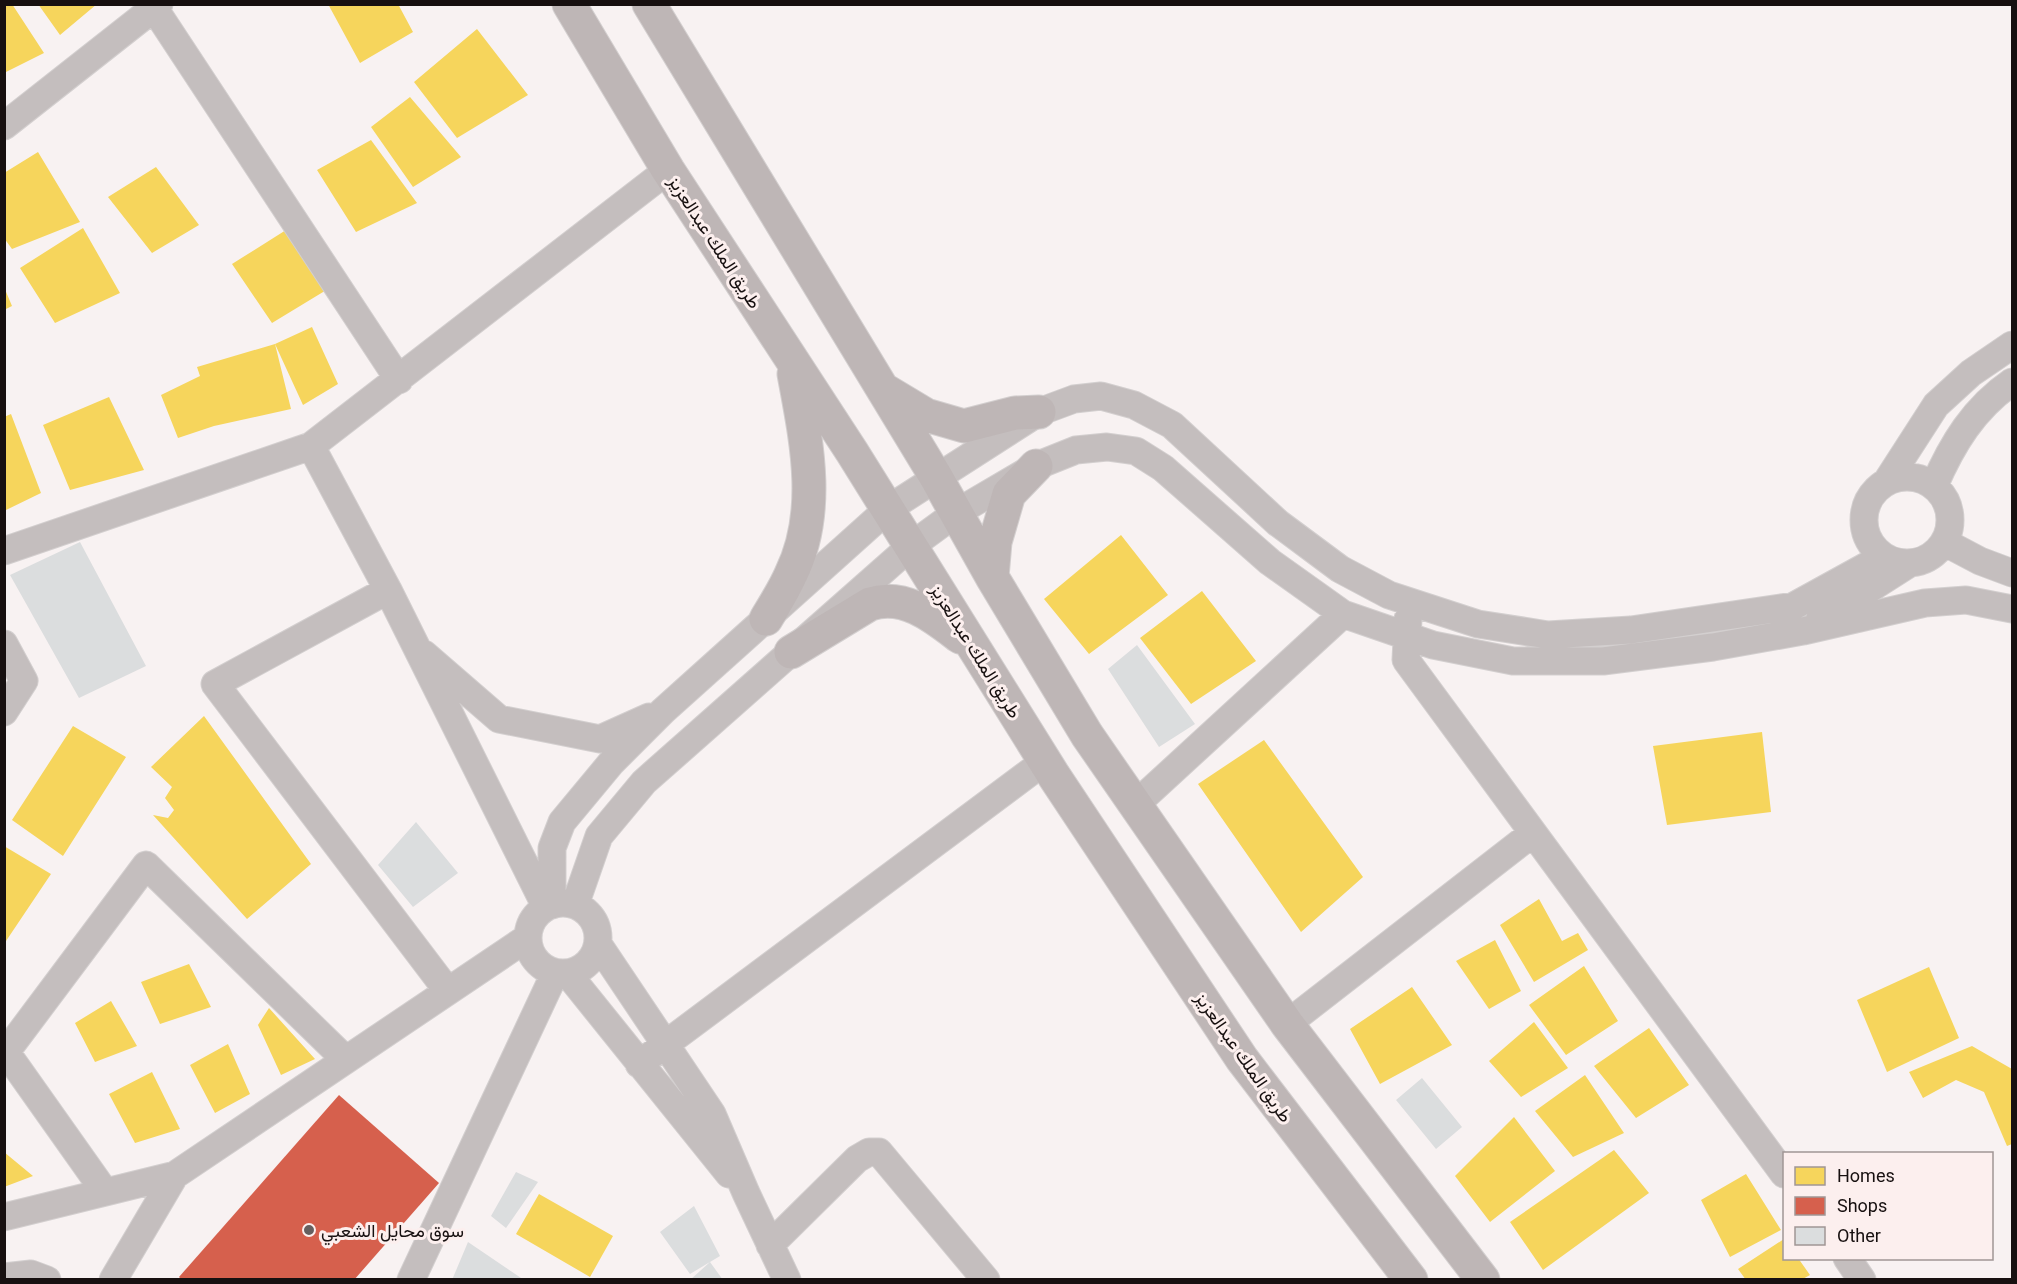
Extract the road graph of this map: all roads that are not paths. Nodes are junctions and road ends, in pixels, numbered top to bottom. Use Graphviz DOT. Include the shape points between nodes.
graph roads {
  1 [pos="569,4"];
  2 [pos="649,4"];
  3 [pos="157,6"];
  4 [pos="4,126"];
  5 [pos="668,170"];
  6 [pos="2013,345"];
  7 [pos="792,360"];
  8 [pos="399,380"];
  9 [pos="2013,382"];
  10 [pos="882,388"];
  11 [pos="1039,412"];
  12 [pos="311,446"];
  13 [pos="1036,466"];
  14 [pos="936,477"];
  15 [pos="1887,481"];
  16 [pos="1934,486"];
  17 [pos="888,509"];
  18 [pos="956,513"];
  19 [pos="1944,542"];
  20 [pos="910,546"];
  21 [pos="4,551"];
  22 [pos="1883,557"];
  23 [pos="1910,563"];
  24 [pos="2013,573"];
  25 [pos="992,578"];
  26 [pos="388,590"];
  27 [pos="1410,602"];
  28 [pos="2013,609"];
  29 [pos="1343,614"];
  30 [pos="766,619"];
  31 [pos="1803,631"];
  32 [pos="1407,636"];
  33 [pos="4,644"];
  34 [pos="413,644"];
  35 [pos="975,649"];
  36 [pos="791,652"];
  37 [pos="663,711"];
  38 [pos="4,712"];
  39 [pos="1045,761"];
  40 [pos="1135,805"];
  41 [pos="1533,833"];
  42 [pos="558,906"];
  43 [pos="527,938"];
  44 [pos="598,944"];
  45 [pos="561,973"];
  46 [pos="447,990"];
  47 [pos="1287,1024"];
  48 [pos="666,1045"];
  49 [pos="345,1059"];
  50 [pos="639,1064"];
  51 [pos="1783,1171"];
  52 [pos="175,1175"];
  53 [pos="105,1192"];
  54 [pos="746,1193"];
  55 [pos="4,1217"];
  56 [pos="770,1245"];
  57 [pos="1847,1260"];
  58 [pos="4,1277"];
  59 [pos="47,1280"];
  60 [pos="113,1280"];
  61 [pos="411,1280"];
  62 [pos="787,1280"];
  63 [pos="986,1280"];
  64 [pos="1411,1280"];
  65 [pos="1483,1280"];
  66 [pos="1862,1280"];
  1 -- 5 [label="main road, طريق الملك عبدالعزيز"];
  2 -- 10 [label="main road"];
  3 -- 4 [label="street"];
  3 -- 8 [label="street"];
  5 -- 7 [label="main road, طريق الملك عبدالعزيز"];
  5 -- 8 [label="street"];
  6 -- 15 [label="street" via="1971,373 1936,405"];
  7 -- 17 [label="main road, طريق الملك عبدالعزيز"];
  7 -- 30 [label="main road" via="807,445 807,517 792,573"];
  8 -- 12 [label="street"];
  9 -- 16 [label="street" via="1998,391 1969,421 1948,453"];
  10 -- 11 [label="main road" via="904,405 964,426 1015,413"];
  10 -- 14 [label="main road"];
  11 -- 14 [label="street"];
  11 -- 27 [label="street" via="1074,399 1101,396 1134,405 1172,424 1278,523 1340,569 1389,596"];
  12 -- 21 [label="street"];
  12 -- 26 [label="street"];
  13 -- 18 [label="street"];
  13 -- 25 [label="main road" via="1009,494 994,542"];
  13 -- 29 [label="street" via="1076,450 1107,447 1136,451 1163,468 1270,562"];
  14 -- 17 [label="street"];
  14 -- 18 [label="main road"];
  15 -- 16 [label="street" via="1901,476 1916,477"];
  15 -- 22 [label="street" via="1866,503 1863,518 1865,533"];
  16 -- 19 [label="street" via="1948,502 1951,516"];
  17 -- 20 [label="main road, طريق الملك عبدالعزيز"];
  17 -- 30 [label="street"];
  18 -- 20 [label="street"];
  18 -- 25 [label="main road"];
  19 -- 23 [label="street" via="1923,560"];
  19 -- 24 [label="street"];
  20 -- 35 [label="main road, طريق الملك عبدالعزيز"];
  20 -- 36 [label="street"];
  22 -- 23 [label="street"];
  22 -- 27 [label="street" via="1794,606 1631,630 1548,635 1478,624"];
  23 -- 31 [label="street"];
  25 -- 40 [label="main road" via="1087,735"];
  26 -- 34 [label="street"];
  26 -- 46 [label="street" via="214,684"];
  27 -- 32 [label="street"];
  28 -- 31 [label="street" via="1966,600 1925,603"];
  29 -- 32 [label="street"];
  29 -- 40 [label="street"];
  30 -- 37 [label="street"];
  31 -- 32 [label="street" via="1592,661 1513,662"];
  32 -- 41 [label="street" via="1406,660"];
  33 -- 38 [label="street" via="24,681"];
  34 -- 37 [label="street" via="499,719 600,739"];
  34 -- 42 [label="street"];
  35 -- 36 [label="main road" via="924,611 882,601 870,604"];
  35 -- 39 [label="main road, طريق الملك عبدالعزيز"];
  36 -- 42 [label="street" via="644,782 599,836"];
  37 -- 42 [label="street" via="610,763 562,822 552,848"];
  39 -- 48 [label="street"];
  39 -- 64 [label="main road, طريق الملك عبدالعزيز" via="1242,1059"];
  40 -- 47 [label="main road"];
  41 -- 47 [label="street"];
  41 -- 51 [label="street"];
  42 -- 43 [label="street" via="533,920"];
  42 -- 44 [label="street" via="589,913 595,922"];
  43 -- 45 [label="street" via="535,960"];
  43 -- 46 [label="street"];
  44 -- 45 [label="street" via="588,964"];
  44 -- 48 [label="street"];
  45 -- 50 [label="street"];
  45 -- 61 [label="street"];
  46 -- 49 [label="street"];
  47 -- 65 [label="main road"];
  48 -- 50 [label="street"];
  48 -- 54 [label="street" via="712,1114"];
  49 -- 52 [label="street"];
  49 -- 53 [label="street" via="146,865 6,1052"];
  50 -- 54 [label="street"];
  52 -- 53 [label="street"];
  52 -- 60 [label="street"];
  53 -- 55 [label="street"];
  54 -- 56 [label="street"];
  56 -- 62 [label="street"];
  56 -- 63 [label="street" via="857,1159 869,1152 879,1152"];
  57 -- 66 [label="street"];
  58 -- 59 [label="street" via="31,1274"];
}
